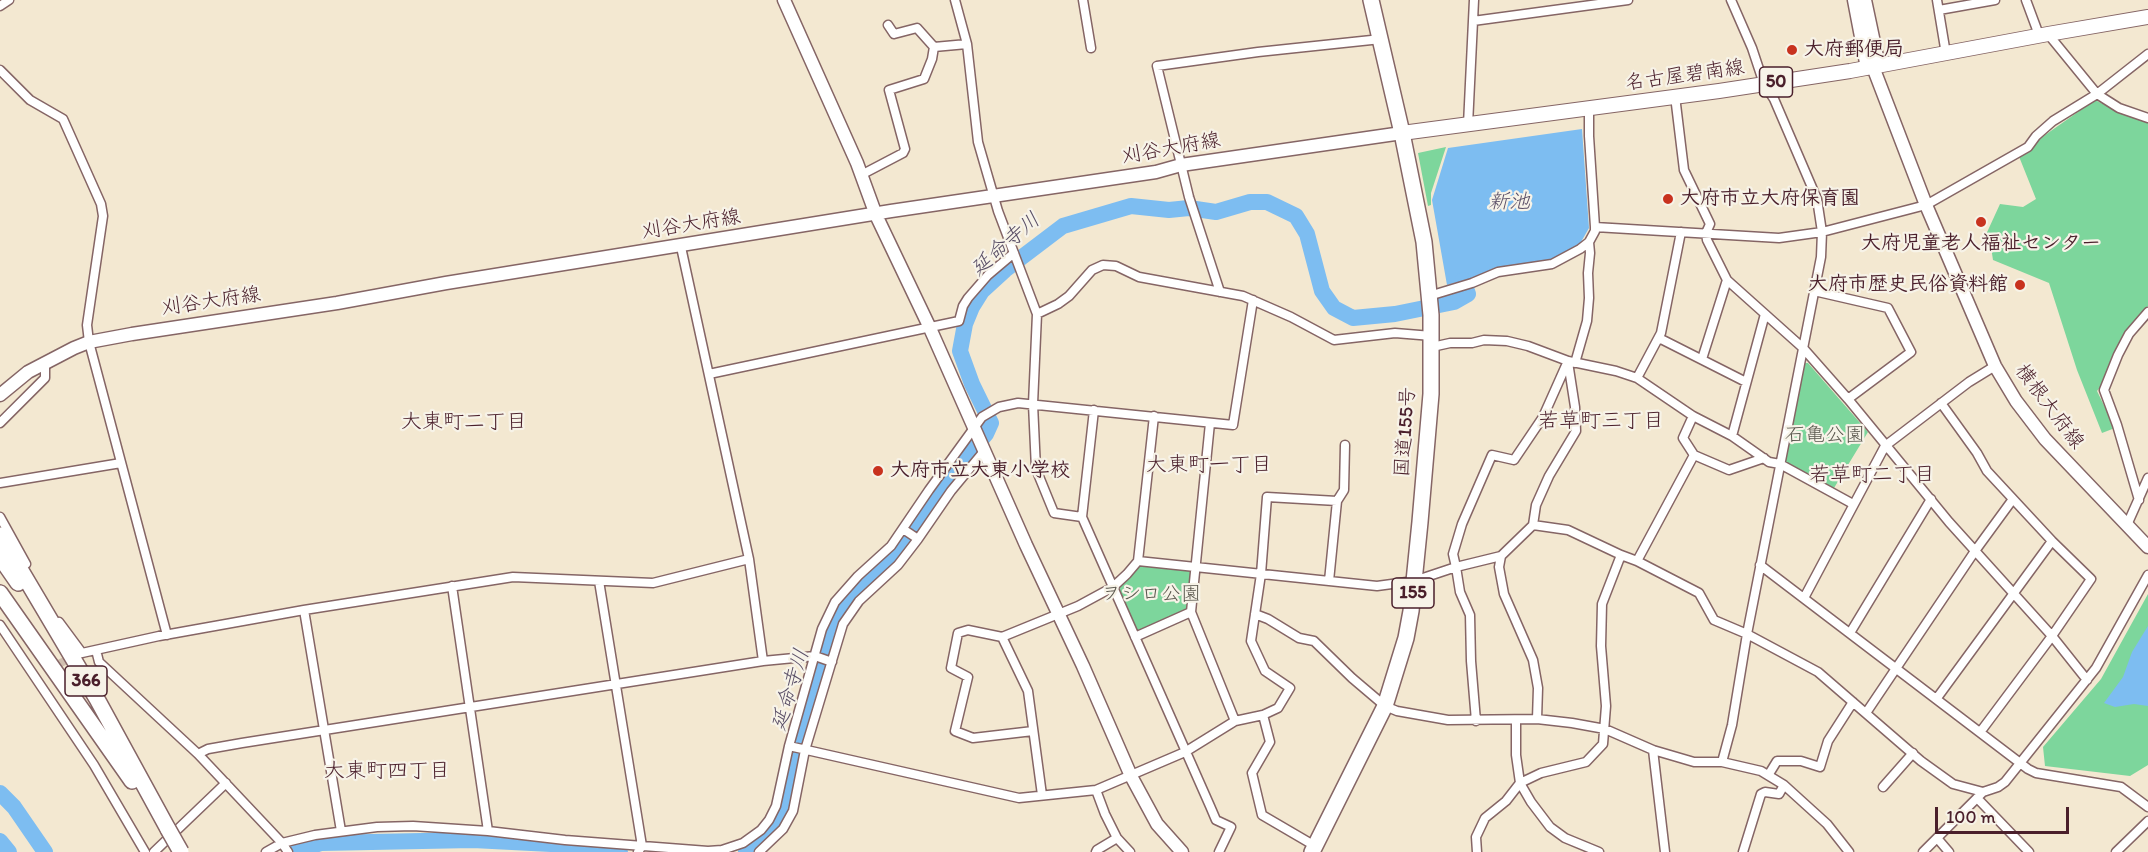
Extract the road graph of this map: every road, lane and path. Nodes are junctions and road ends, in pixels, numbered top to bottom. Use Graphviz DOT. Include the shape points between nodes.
graph roads {
  1 [pos="9,0"];
  2 [pos="784,0"];
  3 [pos="955,0"];
  4 [pos="1371,0"];
  5 [pos="1474,0"];
  6 [pos="1628,0"];
  7 [pos="1731,0"];
  8 [pos="1854,0"];
  9 [pos="1865,0"];
  10 [pos="1937,0"];
  11 [pos="1995,0"];
  12 [pos="2026,0"];
  13 [pos="1084,1"];
  14 [pos="0,6"];
  15 [pos="1939,10"];
  16 [pos="2148,17"];
  17 [pos="1473,21"];
  18 [pos="888,25"];
  19 [pos="2043,34"];
  20 [pos="1381,39"];
  21 [pos="967,44"];
  22 [pos="934,47"];
  23 [pos="1091,48"];
  24 [pos="1946,54"];
  25 [pos="2148,54"];
  26 [pos="1873,67"];
  27 [pos="0,70"];
  28 [pos="1764,84"];
  29 [pos="2097,94"];
  30 [pos="1675,96"];
  31 [pos="1589,109"];
  32 [pos="2148,118"];
  33 [pos="1468,125"];
  34 [pos="1402,133"];
  35 [pos="1181,165"];
  36 [pos="861,175"];
  37 [pos="994,196"];
  38 [pos="1926,205"];
  39 [pos="876,214"];
  40 [pos="1595,226"];
  41 [pos="1680,232"];
  42 [pos="1822,232"];
  43 [pos="1706,233"];
  44 [pos="1589,242"];
  45 [pos="681,247"];
  46 [pos="1014,253"];
  47 [pos="1727,280"];
  48 [pos="1814,291"];
  49 [pos="1220,292"];
  50 [pos="1429,296"];
  51 [pos="1253,300"];
  52 [pos="2148,312"];
  53 [pos="1036,314"];
  54 [pos="1765,314"];
  55 [pos="929,327"];
  56 [pos="1659,338"];
  57 [pos="1432,341"];
  58 [pos="89,342"];
  59 [pos="1803,348"];
  60 [pos="1702,359"];
  61 [pos="45,362"];
  62 [pos="1571,362"];
  63 [pos="1995,366"];
  64 [pos="709,374"];
  65 [pos="1636,378"];
  66 [pos="1746,382"];
  67 [pos="0,395"];
  68 [pos="1848,399"];
  69 [pos="1941,403"];
  70 [pos="1033,404"];
  71 [pos="1094,410"];
  72 [pos="1154,416"];
  73 [pos="1693,416"];
  74 [pos="0,423"];
  75 [pos="977,423"];
  76 [pos="1210,423"];
  77 [pos="1732,436"];
  78 [pos="1346,445"];
  79 [pos="1885,446"];
  80 [pos="985,450"];
  81 [pos="1694,455"];
  82 [pos="1764,458"];
  83 [pos="121,463"];
  84 [pos="1780,465"];
  85 [pos="2148,478"];
  86 [pos="0,483"];
  87 [pos="1931,499"];
  88 [pos="2013,499"];
  89 [pos="2139,500"];
  90 [pos="1337,501"];
  91 [pos="1853,504"];
  92 [pos="0,517"];
  93 [pos="1082,517"];
  94 [pos="1533,525"];
  95 [pos="2127,525"];
  96 [pos="903,529"];
  97 [pos="0,535"];
  98 [pos="918,539"];
  99 [pos="2052,541"];
  100 [pos="2148,547"];
  101 [pos="1975,551"];
  102 [pos="1621,555"];
  103 [pos="0,556"];
  104 [pos="1501,556"];
  105 [pos="749,559"];
  106 [pos="1138,561"];
  107 [pos="1636,561"];
  108 [pos="1760,565"];
  109 [pos="1196,567"];
  110 [pos="1456,567"];
  111 [pos="1261,574"];
  112 [pos="2148,575"];
  113 [pos="599,581"];
  114 [pos="1329,581"];
  115 [pos="1414,581"];
  116 [pos="452,586"];
  117 [pos="1113,587"];
  118 [pos="0,593"];
  119 [pos="2013,595"];
  120 [pos="1804,598"];
  121 [pos="304,610"];
  122 [pos="1191,612"];
  123 [pos="1255,614"];
  124 [pos="1058,615"];
  125 [pos="0,625"];
  126 [pos="1850,633"];
  127 [pos="1746,634"];
  128 [pos="167,635"];
  129 [pos="2052,636"];
  130 [pos="1002,637"];
  131 [pos="1135,637"];
  132 [pos="96,650"];
  133 [pos="815,656"];
  134 [pos="763,661"];
  135 [pos="832,662"];
  136 [pos="1897,668"];
  137 [pos="2087,680"];
  138 [pos="616,683"];
  139 [pos="1937,698"];
  140 [pos="1853,702"];
  141 [pos="1385,706"];
  142 [pos="469,707"];
  143 [pos="1866,713"];
  144 [pos="1263,715"];
  145 [pos="1537,719"];
  146 [pos="1235,721"];
  147 [pos="1476,721"];
  148 [pos="1516,721"];
  149 [pos="1605,729"];
  150 [pos="324,731"];
  151 [pos="1033,731"];
  152 [pos="1981,731"];
  153 [pos="789,746"];
  154 [pos="805,750"];
  155 [pos="1653,750"];
  156 [pos="1185,752"];
  157 [pos="1912,753"];
  158 [pos="198,754"];
  159 [pos="1722,762"];
  160 [pos="2021,762"];
  161 [pos="1770,774"];
  162 [pos="1131,776"];
  163 [pos="226,783"];
  164 [pos="1520,783"];
  165 [pos="1785,784"];
  166 [pos="1883,787"];
  167 [pos="1096,790"];
  168 [pos="1042,795"];
  169 [pos="1980,795"];
  170 [pos="2148,807"];
  171 [pos="2148,821"];
  172 [pos="168,829"];
  173 [pos="761,830"];
  174 [pos="341,831"];
  175 [pos="488,831"];
  176 [pos="1117,838"];
  177 [pos="1937,838"];
  178 [pos="772,841"];
  179 [pos="282,843"];
  180 [pos="641,848"];
  181 [pos="1313,849"];
  182 [pos="698,851"];
  183 [pos="145,852"];
  184 [pos="154,852"];
  185 [pos="181,852"];
  186 [pos="266,852"];
  187 [pos="288,852"];
  188 [pos="759,852"];
  189 [pos="1096,852"];
  190 [pos="1130,852"];
  191 [pos="1182,852"];
  192 [pos="1219,852"];
  193 [pos="1477,852"];
  194 [pos="1599,852"];
  195 [pos="1665,852"];
  196 [pos="1743,852"];
  197 [pos="1849,852"];
  198 [pos="1923,852"];
  199 [pos="1949,852"];
  200 [pos="2030,852"];
  201 [pos="2116,852"];
  1 -- 14 [label="street"];
  2 -- 36 [label="main road"];
  3 -- 21 [label="street"];
  4 -- 20 [label="highway, 国道155号 / 155"];
  5 -- 17 [label="street"];
  6 -- 17 [label="street"];
  7 -- 28 [label="street"];
  8 -- 26 [label="main road"];
  9 -- 26 [label="main road"];
  10 -- 15 [label="street"];
  11 -- 15 [label="street"];
  12 -- 19 [label="street"];
  13 -- 23 [label="street"];
  15 -- 24 [label="street"];
  16 -- 19 [label="main road, 名古屋碧南線 / 50"];
  17 -- 33 [label="street"];
  18 -- 22 [label="street" via="894,34 917,28"];
  19 -- 24 [label="main road, 名古屋碧南線 / 50"];
  19 -- 29 [label="street"];
  20 -- 34 [label="highway, 国道155号 / 155"];
  20 -- 35 [label="street" via="1157,66"];
  21 -- 22 [label="street"];
  21 -- 37 [label="street" via="978,142"];
  22 -- 36 [label="street" via="924,79 890,90 903,153"];
  24 -- 26 [label="main road, 名古屋碧南線 / 50"];
  25 -- 29 [label="street"];
  26 -- 28 [label="main road, 名古屋碧南線 / 50"];
  26 -- 38 [label="main road, 横根大府線"];
  27 -- 58 [label="street" via="30,100 63,119 101,204 103,216 87,325"];
  28 -- 30 [label="main road, 名古屋碧南線 / 50"];
  28 -- 42 [label="street" via="1817,199"];
  29 -- 32 [label="street" via="2119,108"];
  29 -- 38 [label="street" via="2053,121 2028,147"];
  30 -- 31 [label="main road, 名古屋碧南線 / 50"];
  30 -- 43 [label="street" via="1684,170 1710,224"];
  31 -- 33 [label="main road, 名古屋碧南線 / 50"];
  31 -- 40 [label="street"];
  33 -- 34 [label="main road, 名古屋碧南線 / 50"];
  34 -- 35 [label="main road, 刈谷大府線"];
  34 -- 50 [label="highway, 国道155号 / 155" via="1419,213"];
  35 -- 37 [label="main road, 刈谷大府線"];
  35 -- 49 [label="street" via="1195,221"];
  36 -- 39 [label="main road"];
  37 -- 39 [label="main road, 刈谷大府線"];
  37 -- 46 [label="street"];
  38 -- 42 [label="street"];
  38 -- 63 [label="main road, 横根大府線"];
  39 -- 45 [label="main road, 刈谷大府線"];
  39 -- 55 [label="main road"];
  40 -- 41 [label="street"];
  40 -- 44 [label="street"];
  41 -- 43 [label="street"];
  41 -- 56 [label="street"];
  42 -- 43 [label="street" via="1779,238"];
  42 -- 48 [label="street"];
  43 -- 47 [label="street"];
  44 -- 50 [label="street" via="1552,264 1498,272"];
  44 -- 62 [label="street" via="1587,321"];
  45 -- 58 [label="main road, 刈谷大府線"];
  45 -- 64 [label="street"];
  46 -- 53 [label="street"];
  46 -- 55 [label="street" via="968,298 959,321"];
  47 -- 54 [label="street"];
  47 -- 60 [label="street"];
  48 -- 59 [label="street"];
  48 -- 68 [label="street" via="1888,308 1911,352"];
  49 -- 51 [label="street"];
  49 -- 53 [label="street" via="1139,277 1116,266 1103,265 1092,270 1069,296"];
  50 -- 57 [label="highway, 国道155号 / 155"];
  51 -- 57 [label="street" via="1334,340 1395,333"];
  51 -- 76 [label="street" via="1233,425"];
  52 -- 89 [label="street" via="2129,334 2104,390"];
  53 -- 70 [label="street"];
  54 -- 59 [label="street"];
  54 -- 66 [label="street"];
  55 -- 64 [label="street"];
  55 -- 75 [label="main road"];
  56 -- 60 [label="street"];
  56 -- 65 [label="street"];
  57 -- 62 [label="street" via="1507,341"];
  57 -- 115 [label="highway, 国道155号 / 155"];
  58 -- 61 [label="main road, 刈谷大府線"];
  58 -- 83 [label="street"];
  59 -- 68 [label="street"];
  59 -- 84 [label="street"];
  60 -- 66 [label="street"];
  61 -- 67 [label="main road, 刈谷大府線"];
  61 -- 74 [label="street" via="45,378"];
  62 -- 65 [label="street"];
  62 -- 94 [label="street" via="1576,431 1536,505"];
  62 -- 110 [label="street" via="1543,417 1514,460 1492,455 1459,534 1453,554"];
  63 -- 69 [label="street"];
  63 -- 95 [label="main road, 横根大府線" via="2045,439"];
  64 -- 105 [label="street"];
  65 -- 73 [label="street"];
  66 -- 77 [label="street"];
  68 -- 79 [label="street"];
  69 -- 79 [label="street"];
  69 -- 88 [label="street" via="1987,471"];
  70 -- 71 [label="street"];
  70 -- 75 [label="street" via="999,407"];
  70 -- 93 [label="street" via="1036,469 1054,513"];
  71 -- 72 [label="street"];
  71 -- 93 [label="street"];
  72 -- 76 [label="street"];
  72 -- 106 [label="street"];
  73 -- 77 [label="street"];
  73 -- 81 [label="street" via="1683,438"];
  75 -- 80 [label="main road"];
  75 -- 96 [label="street"];
  76 -- 109 [label="street"];
  77 -- 82 [label="street"];
  78 -- 90 [label="street" via="1344,490"];
  79 -- 87 [label="street"];
  79 -- 91 [label="street"];
  80 -- 98 [label="street"];
  80 -- 124 [label="main road"];
  81 -- 82 [label="street" via="1729,470"];
  81 -- 107 [label="street"];
  82 -- 84 [label="street"];
  83 -- 86 [label="street"];
  83 -- 128 [label="street"];
  84 -- 91 [label="street"];
  84 -- 108 [label="street"];
  85 -- 89 [label="street"];
  87 -- 101 [label="street"];
  87 -- 126 [label="street"];
  88 -- 99 [label="street"];
  88 -- 101 [label="street"];
  89 -- 95 [label="street"];
  90 -- 111 [label="street" via="1267,497"];
  90 -- 114 [label="street"];
  91 -- 120 [label="street"];
  92 -- 132 [label="street" via="80,654"];
  93 -- 117 [label="street"];
  94 -- 102 [label="street" via="1568,530"];
  94 -- 104 [label="street"];
  95 -- 100 [label="main road, 横根大府線"];
  96 -- 98 [label="street"];
  96 -- 133 [label="street" via="835,602"];
  97 -- 172 [label="highway, 366"];
  98 -- 135 [label="street" via="898,565 859,601 843,624"];
  99 -- 119 [label="street"];
  99 -- 129 [label="street" via="2091,579"];
  101 -- 119 [label="street"];
  101 -- 136 [label="street"];
  102 -- 107 [label="street"];
  102 -- 149 [label="street" via="1602,604"];
  103 -- 172 [label="highway, 366"];
  104 -- 110 [label="street"];
  104 -- 145 [label="street" via="1504,594 1533,660 1538,688"];
  105 -- 113 [label="street" via="653,583"];
  105 -- 134 [label="street"];
  106 -- 109 [label="street"];
  106 -- 117 [label="street"];
  107 -- 127 [label="street" via="1699,592 1714,620"];
  108 -- 120 [label="street"];
  108 -- 127 [label="street"];
  109 -- 111 [label="street"];
  109 -- 122 [label="street"];
  110 -- 115 [label="street"];
  110 -- 147 [label="street" via="1470,615"];
  111 -- 114 [label="street"];
  111 -- 123 [label="street"];
  112 -- 137 [label="street"];
  113 -- 116 [label="street" via="513,577"];
  113 -- 138 [label="street"];
  114 -- 115 [label="street" via="1377,586"];
  115 -- 141 [label="highway, 国道155号 / 155" via="1406,638"];
  116 -- 121 [label="street"];
  116 -- 142 [label="street"];
  117 -- 124 [label="street"];
  117 -- 131 [label="street"];
  118 -- 172 [label="highway, 366"];
  119 -- 129 [label="street"];
  119 -- 139 [label="street"];
  120 -- 126 [label="street"];
  121 -- 128 [label="street"];
  121 -- 150 [label="street"];
  122 -- 131 [label="street"];
  122 -- 146 [label="street"];
  123 -- 141 [label="street" via="1299,638 1314,641"];
  123 -- 144 [label="street" via="1251,641 1265,671 1290,688 1278,708"];
  124 -- 130 [label="street"];
  124 -- 162 [label="main road"];
  125 -- 183 [label="street" via="94,765"];
  126 -- 136 [label="street"];
  127 -- 140 [label="street" via="1818,672"];
  127 -- 159 [label="street" via="1732,725"];
  128 -- 132 [label="street"];
  129 -- 137 [label="street"];
  129 -- 152 [label="street"];
  130 -- 151 [label="street" via="1028,691"];
  130 -- 151 [label="street" via="969,630 958,633 951,668 968,677 955,731 973,738"];
  131 -- 156 [label="street"];
  132 -- 158 [label="street" via="99,662"];
  133 -- 134 [label="street"];
  133 -- 135 [label="street"];
  133 -- 153 [label="street"];
  134 -- 138 [label="street"];
  135 -- 154 [label="street"];
  136 -- 139 [label="street"];
  136 -- 143 [label="street"];
  137 -- 160 [label="street"];
  138 -- 142 [label="street"];
  138 -- 180 [label="street"];
  139 -- 152 [label="street"];
  140 -- 143 [label="street"];
  140 -- 161 [label="street" via="1828,741 1820,767 1801,761 1777,761"];
  141 -- 147 [label="street" via="1426,717"];
  141 -- 181 [label="highway, 国道155号 / 155"];
  142 -- 150 [label="street"];
  142 -- 175 [label="street"];
  143 -- 157 [label="street"];
  144 -- 146 [label="street"];
  144 -- 181 [label="street" via="1270,742 1252,773 1262,816"];
  145 -- 148 [label="street"];
  145 -- 149 [label="street"];
  146 -- 156 [label="street"];
  147 -- 148 [label="street"];
  148 -- 164 [label="street"];
  149 -- 155 [label="street"];
  149 -- 164 [label="street" via="1603,744 1586,762 1541,773"];
  150 -- 158 [label="street" via="208,749"];
  150 -- 174 [label="street"];
  151 -- 168 [label="street"];
  152 -- 160 [label="street"];
  153 -- 154 [label="street"];
  153 -- 173 [label="street" via="776,806"];
  154 -- 168 [label="street" via="1019,798"];
  154 -- 178 [label="street" via="793,811"];
  155 -- 159 [label="street" via="1694,762"];
  155 -- 195 [label="street"];
  156 -- 162 [label="street"];
  156 -- 192 [label="street" via="1216,820 1231,827"];
  157 -- 166 [label="street"];
  157 -- 169 [label="street" via="1953,784"];
  158 -- 163 [label="street"];
  159 -- 161 [label="street"];
  160 -- 169 [label="street" via="2005,782"];
  160 -- 170 [label="street" via="2036,773 2121,787"];
  161 -- 165 [label="street"];
  162 -- 167 [label="street"];
  162 -- 191 [label="main road" via="1157,824"];
  163 -- 179 [label="street"];
  163 -- 184 [label="street"];
  164 -- 193 [label="street" via="1485,818 1476,837"];
  164 -- 194 [label="street" via="1550,827"];
  165 -- 196 [label="street" via="1779,794 1761,794"];
  165 -- 197 [label="street" via="1827,824"];
  167 -- 168 [label="street"];
  167 -- 176 [label="street"];
  169 -- 177 [label="street"];
  169 -- 200 [label="street"];
  171 -- 201 [label="street"];
  172 -- 185 [label="highway, 366, bridge"];
  173 -- 178 [label="street"];
  173 -- 182 [label="street" via="732,848"];
  174 -- 175 [label="street" via="413,826"];
  174 -- 179 [label="street"];
  175 -- 180 [label="street"];
  176 -- 189 [label="street"];
  176 -- 190 [label="street"];
  177 -- 198 [label="street"];
  177 -- 199 [label="street"];
  178 -- 188 [label="street"];
  179 -- 186 [label="street"];
  179 -- 187 [label="street"];
  180 -- 182 [label="street"];
}
